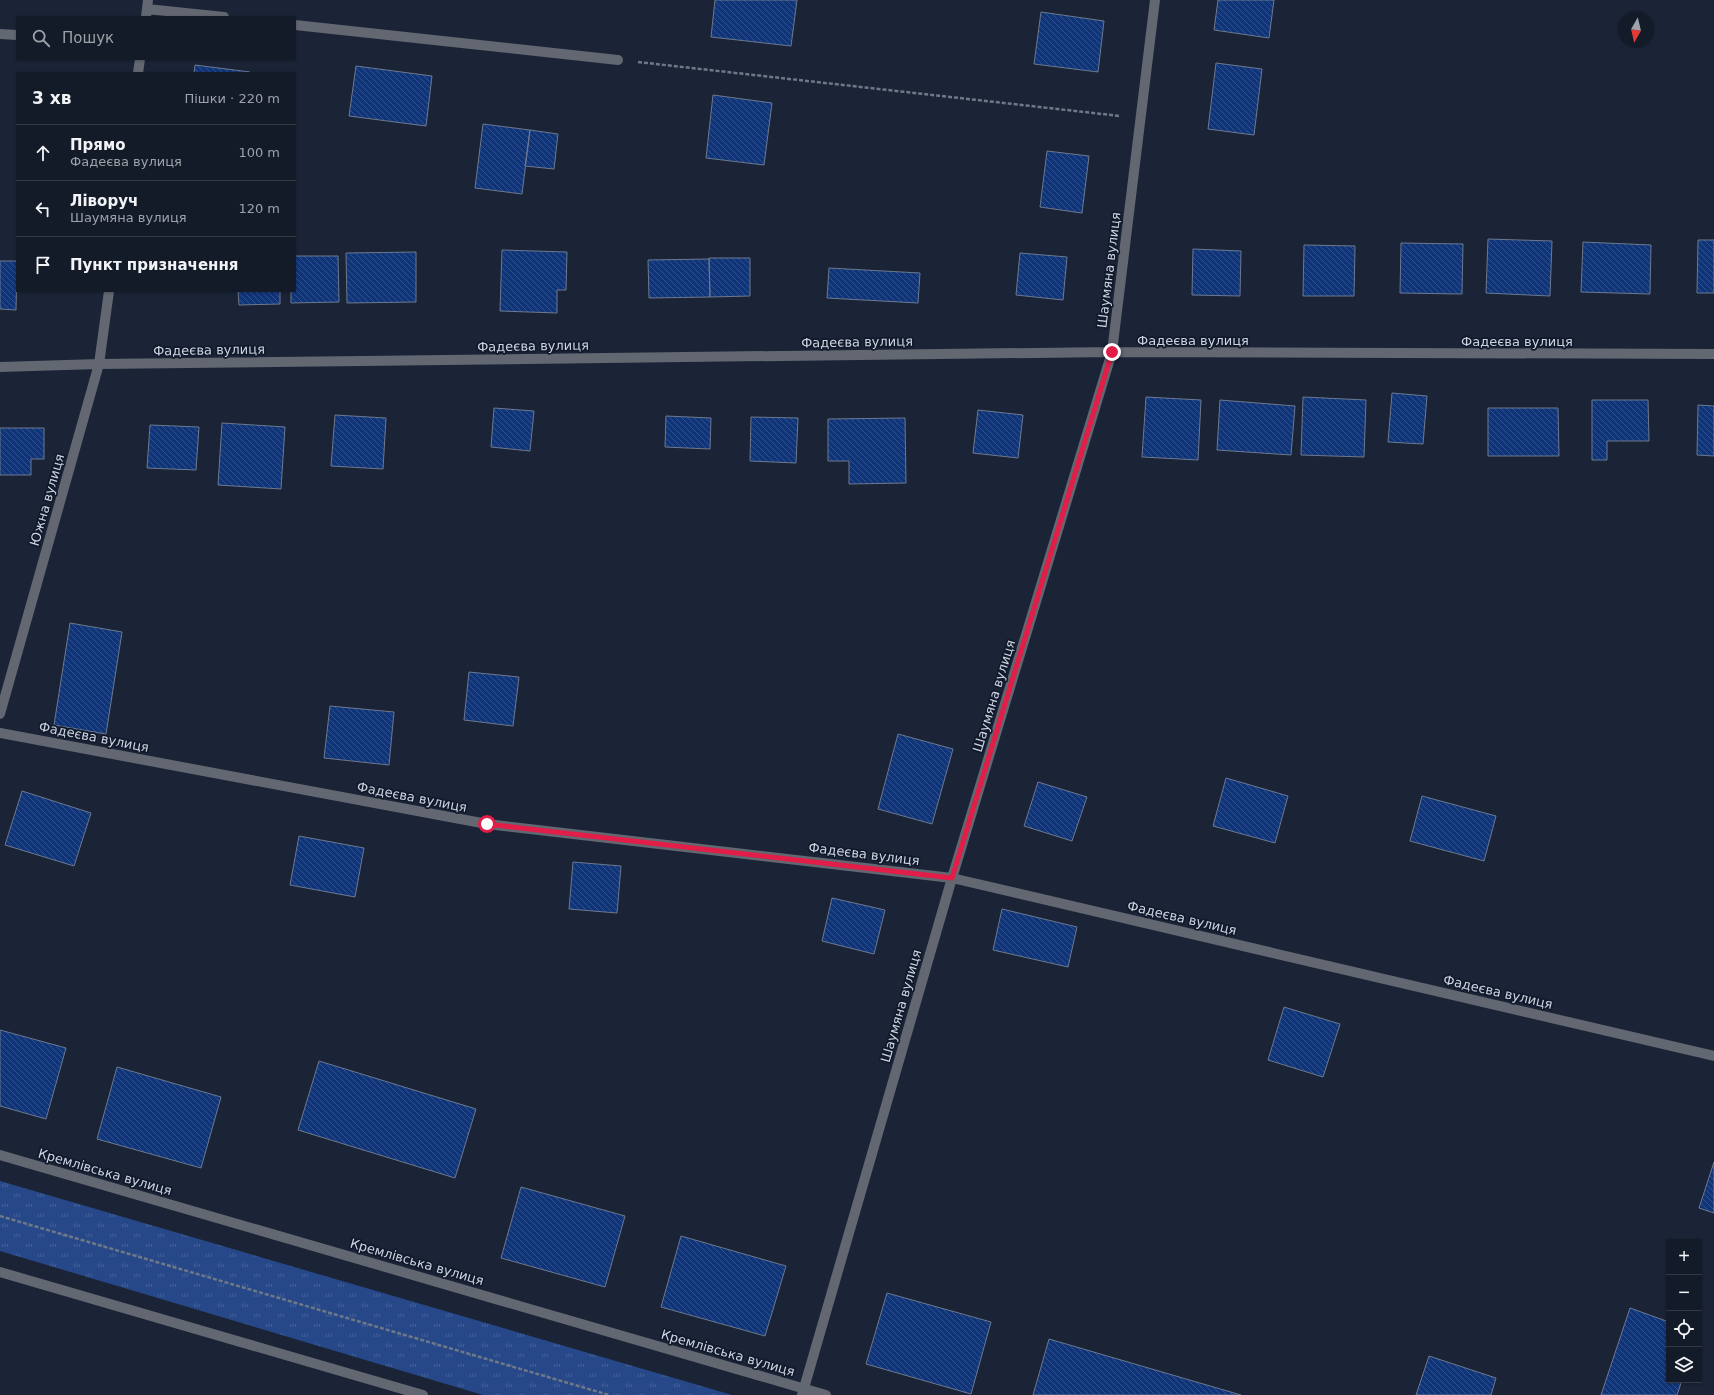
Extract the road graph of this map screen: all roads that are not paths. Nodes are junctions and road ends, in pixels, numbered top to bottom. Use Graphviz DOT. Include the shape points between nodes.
graph roads {
  1 [pos="1155,0"];
  2 [pos="147,9"];
  3 [pos="214,16"];
  4 [pos="296,25"];
  5 [pos="0,34"];
  6 [pos="16,35"];
  7 [pos="140,60"];
  8 [pos="618,60"];
  9 [pos="138,72"];
  10 [pos="109,292"];
  11 [pos="1112,352"];
  12 [pos="1714,354"];
  13 [pos="99,364"];
  14 [pos="0,367"];
  15 [pos="0,714"];
  16 [pos="0,733"];
  17 [pos="952,878"];
  18 [pos="1714,1056"];
  19 [pos="0,1155"];
  20 [pos="0,1272"];
  21 [pos="803,1392"];
  22 [pos="423,1395"];
  23 [pos="826,1395"];
  1 -- 11 [label="street, Шаумяна вулиця"];
  2 -- 3 [label="street"];
  4 -- 8 [label="street"];
  5 -- 6 [label="street"];
  7 -- 9 [label="street"];
  10 -- 13 [label="street, Южна вулиця"];
  11 -- 12 [label="street, Фадеєва вулиця"];
  11 -- 13 [label="street, Фадеєва вулиця"];
  11 -- 17 [label="street, Шаумяна вулиця"];
  13 -- 14 [label="street, Фадеєва вулиця"];
  13 -- 15 [label="street, Южна вулиця"];
  16 -- 17 [label="street, Фадеєва вулиця" via="487,824"];
  17 -- 18 [label="street, Фадеєва вулиця"];
  17 -- 21 [label="street, Шаумяна вулиця"];
  19 -- 21 [label="street, Кремлівська вулиця"];
  20 -- 22 [label="street"];
  21 -- 23 [label="street, Кремлівська вулиця"];
}
